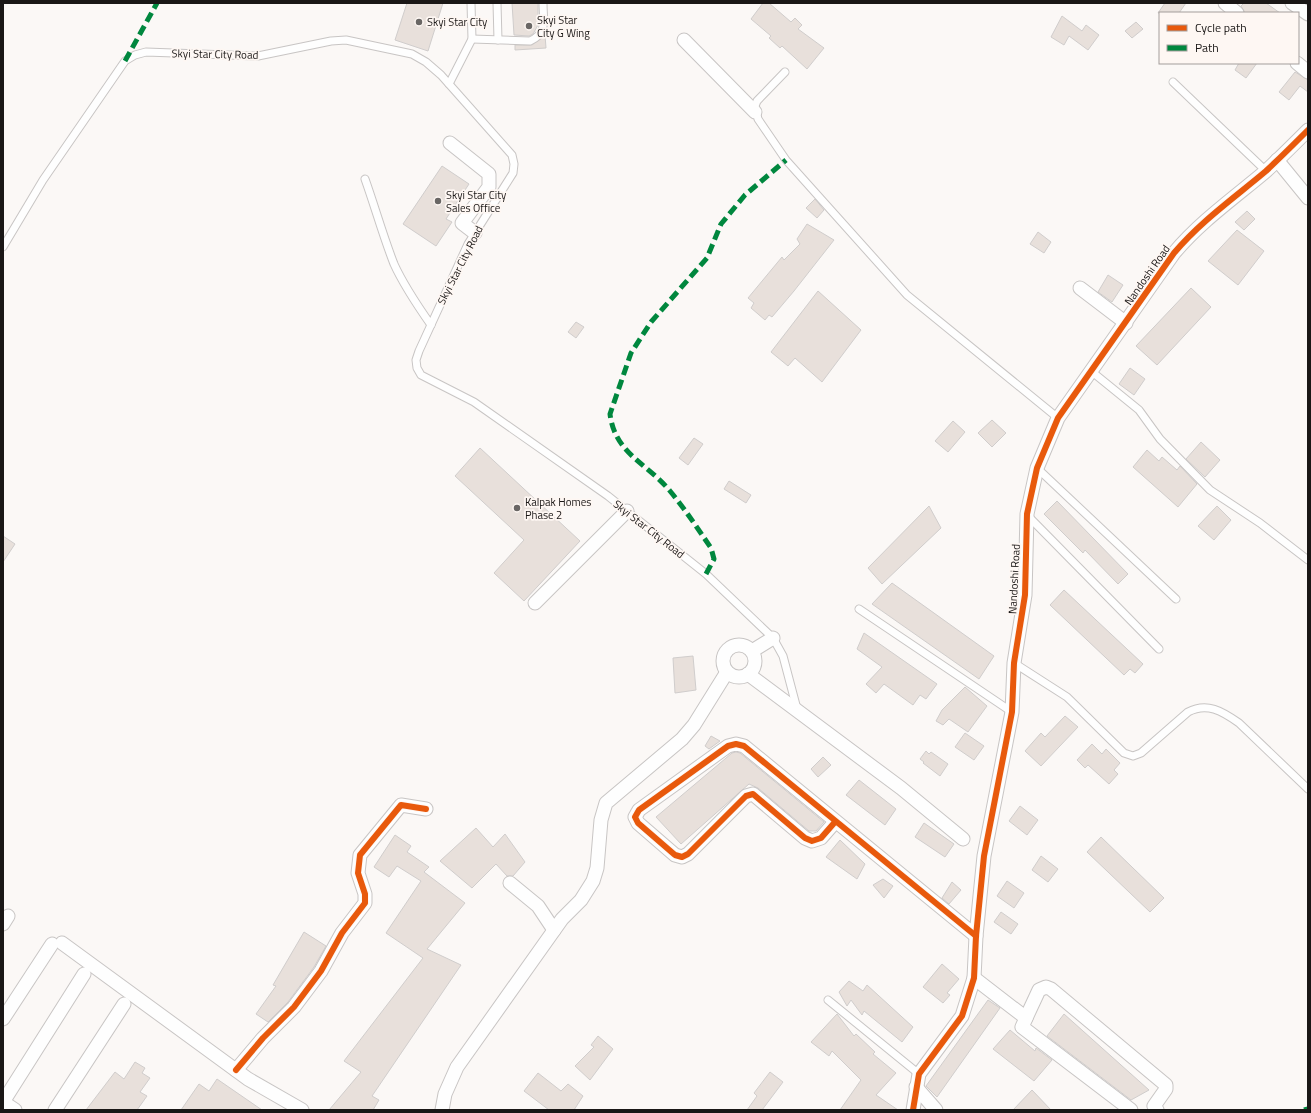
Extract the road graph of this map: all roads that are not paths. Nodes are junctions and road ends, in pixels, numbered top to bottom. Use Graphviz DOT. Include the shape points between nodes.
graph roads {
  1 [pos="471,3"];
  2 [pos="497,3"];
  3 [pos="543,3"];
  4 [pos="1225,3"];
  5 [pos="1292,3"];
  6 [pos="1236,12"];
  7 [pos="1308,14"];
  8 [pos="472,39"];
  9 [pos="498,40"];
  10 [pos="684,40"];
  11 [pos="1298,64"];
  12 [pos="785,72"];
  13 [pos="1308,72"];
  14 [pos="1173,82"];
  15 [pos="449,84"];
  16 [pos="755,112"];
  17 [pos="1307,132"];
  18 [pos="450,143"];
  19 [pos="1277,160"];
  20 [pos="1266,171"];
  21 [pos="365,179"];
  22 [pos="1308,198"];
  23 [pos="475,233"];
  24 [pos="3,247"];
  25 [pos="1080,288"];
  26 [pos="1126,323"];
  27 [pos="431,325"];
  28 [pos="1092,371"];
  29 [pos="1058,418"];
  30 [pos="1037,468"];
  31 [pos="627,511"];
  32 [pos="1027,514"];
  33 [pos="1308,560"];
  34 [pos="1176,599"];
  35 [pos="535,603"];
  36 [pos="859,609"];
  37 [pos="773,638"];
  38 [pos="1160,649"];
  39 [pos="752,651"];
  40 [pos="1014,663"];
  41 [pos="727,672"];
  42 [pos="748,674"];
  43 [pos="797,711"];
  44 [pos="1012,712"];
  45 [pos="1308,789"];
  46 [pos="426,809"];
  47 [pos="835,822"];
  48 [pos="963,838"];
  49 [pos="510,883"];
  50 [pos="554,930"];
  51 [pos="976,936"];
  52 [pos="84,974"];
  53 [pos="974,978"];
  54 [pos="828,1000"];
  55 [pos="124,1004"];
  56 [pos="1026,1018"];
  57 [pos="3,1019"];
  58 [pos="236,1070"];
  59 [pos="918,1080"];
  60 [pos="3,1102"];
  61 [pos="15,1110"];
  62 [pos="55,1110"];
  63 [pos="302,1110"];
  64 [pos="442,1110"];
  65 [pos="913,1110"];
  66 [pos="936,1110"];
  67 [pos="1131,1110"];
  68 [pos="1157,1110"];
  1 -- 8 [label="lane"];
  2 -- 9 [label="lane"];
  3 -- 9 [label="lane" via="543,30 538,38 530,41"];
  4 -- 6 [label="street"];
  5 -- 7 [label="street"];
  8 -- 9 [label="lane"];
  8 -- 15 [label="lane"];
  10 -- 16 [label="street"];
  11 -- 13 [label="street"];
  12 -- 16 [label="lane" via="757,101"];
  14 -- 20 [label="lane"];
  15 -- 23 [label="lane, Skyi Star City Road" via="512,155 514,164 512,173"];
  15 -- 24 [label="lane, Skyi Star City Road" via="426,62 412,54 346,40 258,56 146,52 135,55 125,61 48,173"];
  16 -- 29 [label="lane" via="786,160 907,295"];
  17 -- 19 [label="street, Nandoshi Road"];
  18 -- 23 [label="street" via="489,174 489,187 462,223"];
  19 -- 20 [label="street, Nandoshi Road"];
  19 -- 22 [label="street"];
  20 -- 26 [label="street, Nandoshi Road" via="1190,234"];
  21 -- 27 [label="lane" via="395,265"];
  23 -- 27 [label="lane, Skyi Star City Road"];
  25 -- 26 [label="street"];
  26 -- 28 [label="street, Nandoshi Road"];
  27 -- 31 [label="lane, Skyi Star City Road" via="416,360 417,368 422,374 474,402"];
  28 -- 29 [label="street, Nandoshi Road"];
  28 -- 33 [label="lane" via="1139,410 1160,439 1210,490"];
  29 -- 30 [label="street, Nandoshi Road"];
  30 -- 32 [label="street, Nandoshi Road"];
  30 -- 34 [label="lane"];
  31 -- 35 [label="street"];
  31 -- 37 [label="lane, Skyi Star City Road" via="706,574"];
  32 -- 38 [label="lane"];
  32 -- 40 [label="street, Nandoshi Road" via="1025,595"];
  36 -- 44 [label="lane"];
  37 -- 39 [label="street"];
  37 -- 43 [label="lane, Skyi Star City Road" via="783,656"];
  39 -- 41 [label="street" via="739,644 729,648 723,657"];
  39 -- 42 [label="street" via="754,666"];
  40 -- 44 [label="street, Nandoshi Road"];
  40 -- 45 [label="lane" via="1067,697 1124,753 1133,756 1141,753 1188,712 1206,706 1230,716 1239,723"];
  41 -- 42 [label="street" via="737,677"];
  41 -- 50 [label="street" via="694,726 682,739 606,803 601,820 593,881 581,900"];
  42 -- 43 [label="street"];
  43 -- 48 [label="street" via="901,788"];
  44 -- 51 [label="street, Nandoshi Road" via="984,856"];
  46 -- 58 [label="street" via="401,805 360,855 358,873 365,894 365,903 342,933 321,971 294,1008 263,1038"];
  47 -- 47 [label="street" via="744,746 736,744 728,746 639,810 635,817 638,823 675,855 682,857 746,796 753,794 805,838 812,841 821,838"];
  47 -- 51 [label="street"];
  49 -- 50 [label="street" via="538,906"];
  50 -- 64 [label="street" via="457,1067 445,1094"];
  51 -- 53 [label="street, Nandoshi Road"];
  52 -- 60 [label="street"];
  53 -- 56 [label="street"];
  53 -- 59 [label="street, Nandoshi Road" via="962,1016"];
  54 -- 59 [label="lane"];
  55 -- 62 [label="street"];
  56 -- 67 [label="street" via="1022,1027"];
  56 -- 68 [label="street" via="1040,990 1046,987 1051,989 1166,1085 1166,1089 1155,1103"];
  57 -- 58 [label="street" via="57,943"];
  58 -- 63 [label="street"];
  59 -- 65 [label="street, Nandoshi Road"];
  59 -- 66 [label="street"];
  60 -- 61 [label="street"];
}
